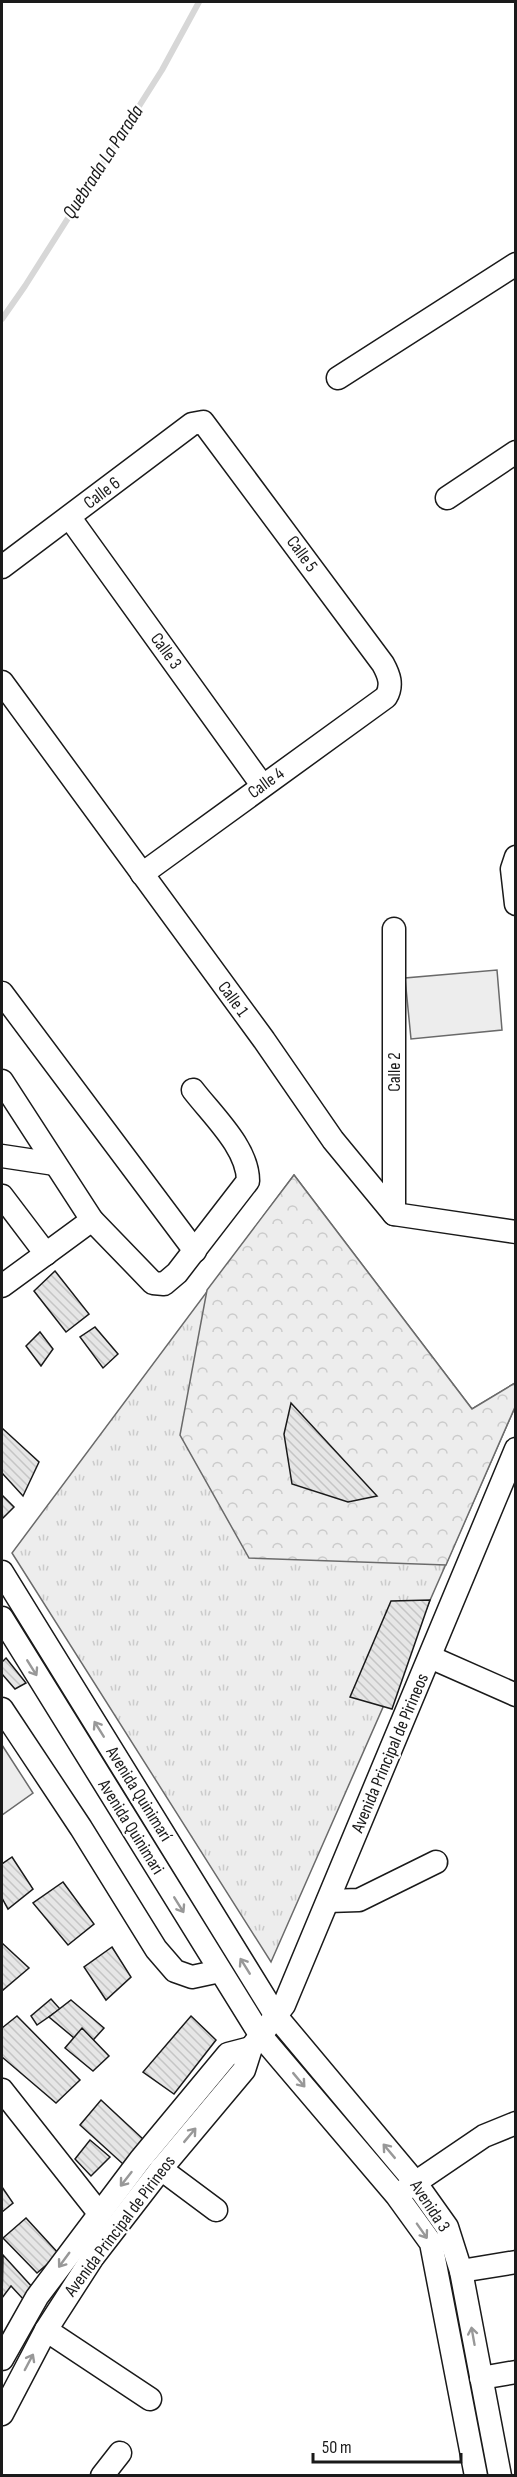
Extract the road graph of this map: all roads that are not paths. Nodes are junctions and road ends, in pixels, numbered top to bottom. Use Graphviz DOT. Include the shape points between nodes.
graph roads {
  1 [pos="516,264"];
  2 [pos="338,378"];
  3 [pos="203,422"];
  4 [pos="516,452"];
  5 [pos="447,498"];
  6 [pos="70,518"];
  7 [pos="2,567"];
  8 [pos="2,682"];
  9 [pos="389,691"];
  10 [pos="262,785"];
  11 [pos="516,856"];
  12 [pos="142,874"];
  13 [pos="516,904"];
  14 [pos="394,929"];
  15 [pos="2,993"];
  16 [pos="2,1081"];
  17 [pos="193,1090"];
  18 [pos="2,1156"];
  19 [pos="55,1164"];
  20 [pos="2,1196"];
  21 [pos="394,1214"];
  22 [pos="92,1220"];
  23 [pos="516,1232"];
  24 [pos="195,1251"];
  25 [pos="46,1254"];
  26 [pos="2,1286"];
  27 [pos="516,1449"];
  28 [pos="510,1483"];
  29 [pos="2,1572"];
  30 [pos="2,1618"];
  31 [pos="430,1658"];
  32 [pos="516,1695"];
  33 [pos="2,1709"];
  34 [pos="436,1862"];
  35 [pos="328,1901"];
  36 [pos="220,1971"];
  37 [pos="276,2016"];
  38 [pos="256,2042"];
  39 [pos="2,2090"];
  40 [pos="516,2123"];
  41 [pos="162,2169"];
  42 [pos="415,2182"];
  43 [pos="398,2196"];
  44 [pos="216,2210"];
  45 [pos="99,2213"];
  46 [pos="516,2262"];
  47 [pos="461,2271"];
  48 [pos="46,2330"];
  49 [pos="2,2359"];
  50 [pos="516,2372"];
  51 [pos="481,2378"];
  52 [pos="150,2400"];
  53 [pos="2,2414"];
  54 [pos="120,2452"];
  55 [pos="102,2475"];
  56 [pos="476,2475"];
  57 [pos="500,2475"];
  1 -- 2 [label="street"];
  3 -- 6 [label="street, Calle 6" via="192,424"];
  3 -- 9 [label="street, Calle 5" via="383,664 389,675"];
  4 -- 5 [label="street"];
  6 -- 7 [label="street, Calle 6"];
  6 -- 10 [label="street, Calle 3"];
  8 -- 12 [label="street, Calle 1"];
  9 -- 10 [label="street, Calle 4" via="386,697"];
  10 -- 12 [label="street, Calle 4"];
  11 -- 13 [label="street" via="512,869"];
  12 -- 21 [label="street, Calle 1" via="333,1140"];
  14 -- 21 [label="street, Calle 2"];
  15 -- 24 [label="street"];
  16 -- 19 [label="street"];
  17 -- 24 [label="street" via="248,1166 248,1181"];
  18 -- 19 [label="street"];
  19 -- 22 [label="street"];
  20 -- 25 [label="street"];
  21 -- 23 [label="street"];
  22 -- 24 [label="street" via="153,1283 164,1284"];
  22 -- 25 [label="street"];
  25 -- 26 [label="street"];
  27 -- 28 [label="street, Avenida Principal de Pirineos"];
  28 -- 31 [label="street, Avenida Principal de Pirineos"];
  37 -- 29 [label="street, Avenida Quinimarí, one-way"];
  30 -- 36 [label="street, Avenida Quinimari, one-way"];
  31 -- 32 [label="street"];
  31 -- 35 [label="street, Avenida Principal de Pirineos"];
  33 -- 36 [label="street" via="156,1949 176,1971 192,1977"];
  34 -- 35 [label="street" via="359,1900"];
  35 -- 37 [label="street, Avenida Principal de Pirineos"];
  36 -- 38 [label="street, Avenida Quinimari"];
  37 -- 38 [label="street, Avenida Principal de Pirineos"];
  42 -- 37 [label="street, Avenida 3, one-way"];
  41 -- 38 [label="street, Avenida Principal de Pirineos, one-way" via="244,2070"];
  38 -- 43 [label="street, Avenida 3, one-way"];
  38 -- 45 [label="street, Avenida Principal de Pirineos, one-way" via="228,2054"];
  39 -- 45 [label="street"];
  40 -- 42 [label="street" via="484,2136"];
  41 -- 44 [label="street"];
  41 -- 48 [label="street, Avenida Principal de Pirineos" via="93,2258"];
  42 -- 43 [label="street"];
  42 -- 47 [label="street, Avenida 3" via="447,2227"];
  43 -- 56 [label="street, Avenida 3, one-way" via="431,2243"];
  45 -- 49 [label="street, Avenida Principal de Pirineos, one-way" via="37,2298"];
  46 -- 47 [label="street"];
  51 -- 47 [label="street, Avenida 3, one-way"];
  48 -- 52 [label="street"];
  53 -- 48 [label="street, Avenida Principal de Pirineos, one-way"];
  50 -- 51 [label="street"];
  51 -- 57 [label="street, Avenida 3"];
  54 -- 55 [label="street"];
}
